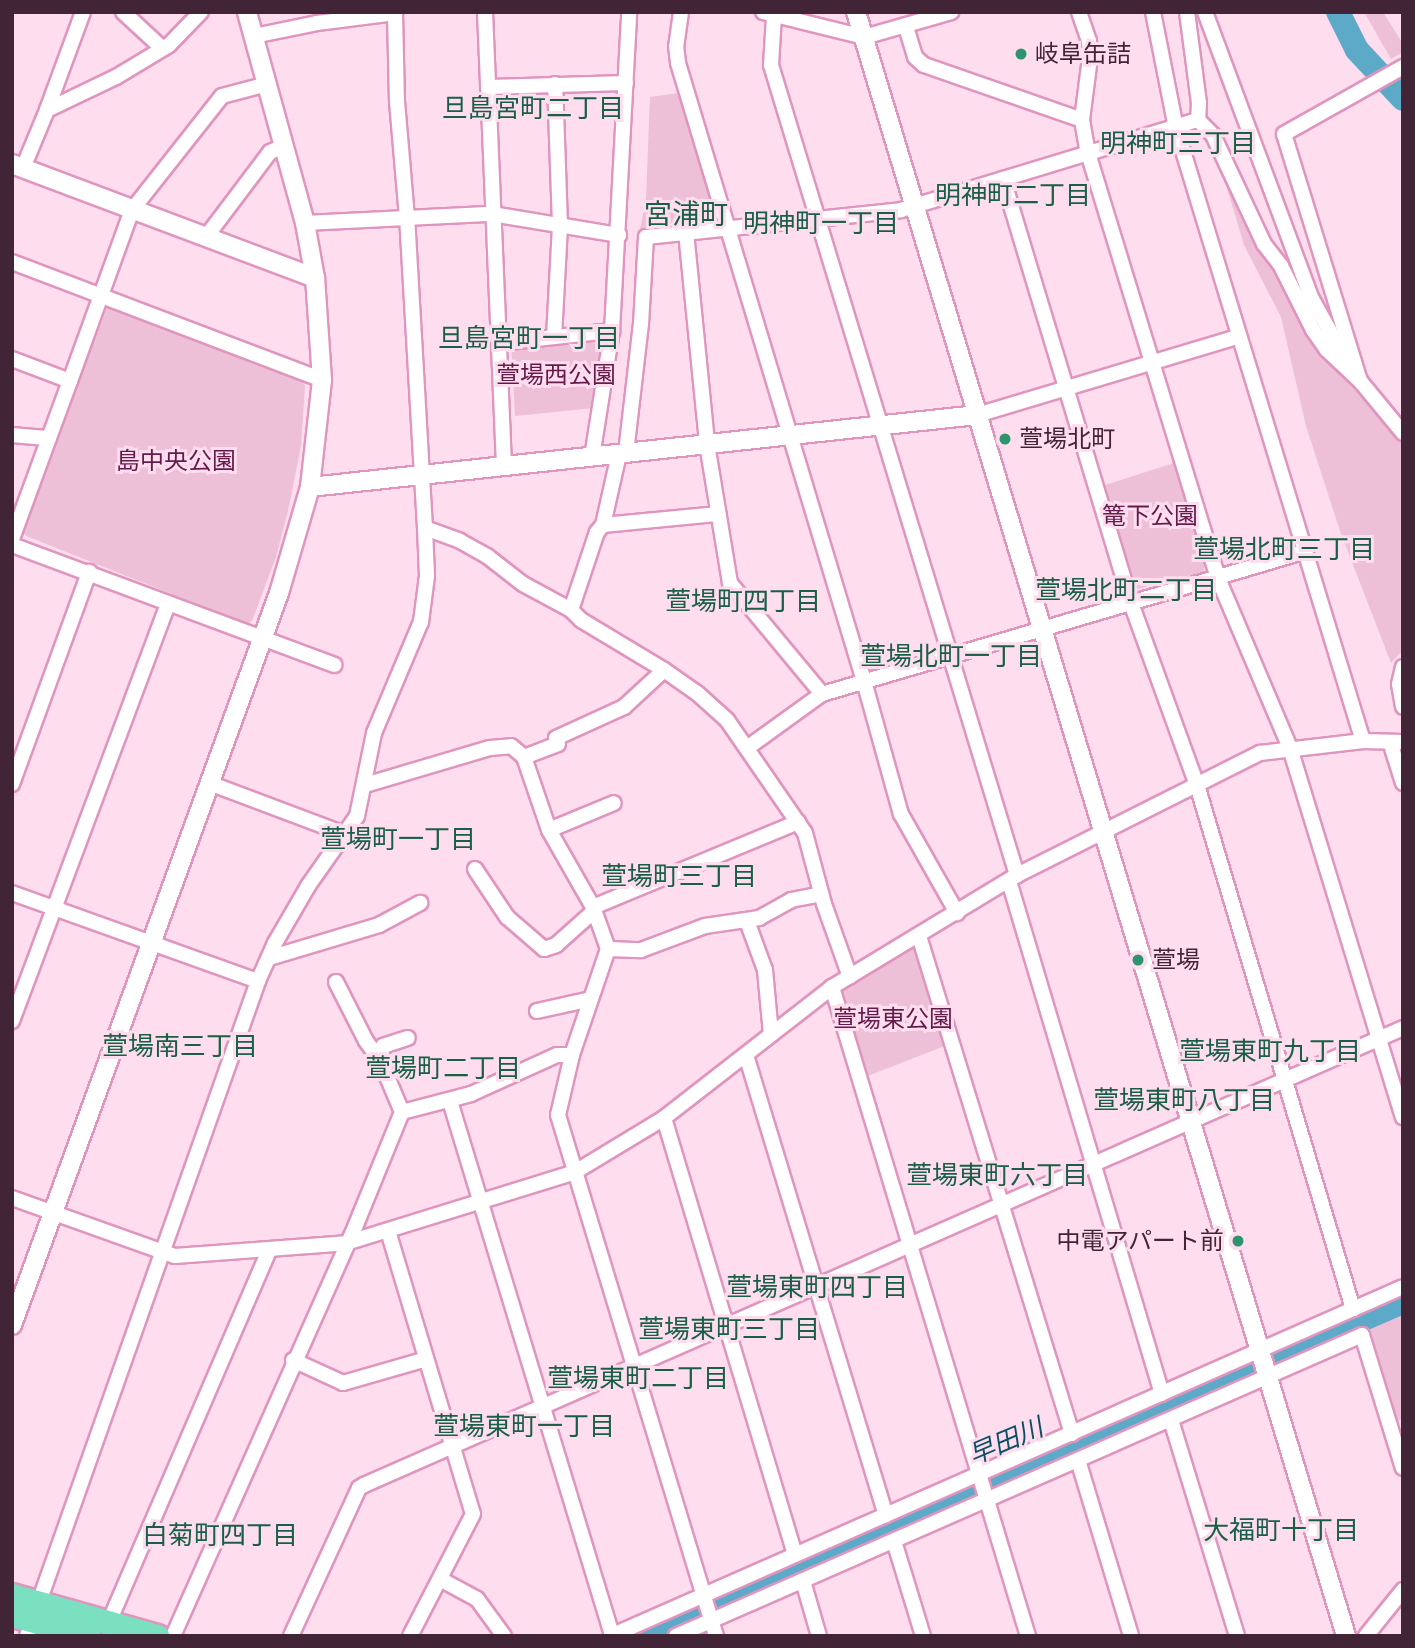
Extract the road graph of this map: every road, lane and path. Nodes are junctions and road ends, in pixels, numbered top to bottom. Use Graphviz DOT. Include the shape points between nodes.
graph roads {
  1 [pos="83,12"];
  2 [pos="123,12"];
  3 [pos="201,12"];
  4 [pos="247,12"];
  5 [pos="395,12"];
  6 [pos="485,12"];
  7 [pos="629,12"];
  8 [pos="681,12"];
  9 [pos="856,12"];
  10 [pos="951,12"];
  11 [pos="1079,12"];
  12 [pos="1153,12"];
  13 [pos="1187,12"];
  14 [pos="1205,12"];
  15 [pos="769,14"];
  16 [pos="316,18"];
  17 [pos="906,27"];
  18 [pos="254,36"];
  19 [pos="864,37"];
  20 [pos="163,49"];
  21 [pos="1403,67"];
  22 [pos="626,83"];
  23 [pos="267,84"];
  24 [pos="555,85"];
  25 [pos="488,87"];
  26 [pos="47,110"];
  27 [pos="1082,120"];
  28 [pos="1198,120"];
  29 [pos="1175,128"];
  30 [pos="284,146"];
  31 [pos="1088,153"];
  32 [pos="17,166"];
  33 [pos="1003,178"];
  34 [pos="915,206"];
  35 [pos="132,210"];
  36 [pos="492,214"];
  37 [pos="407,218"];
  38 [pos="819,218"];
  39 [pos="304,223"];
  40 [pos="560,225"];
  41 [pos="727,227"];
  42 [pos="686,232"];
  43 [pos="618,235"];
  44 [pos="206,237"];
  45 [pos="12,262"];
  46 [pos="315,278"];
  47 [pos="101,296"];
  48 [pos="611,331"];
  49 [pos="554,337"];
  50 [pos="1237,337"];
  51 [pos="499,343"];
  52 [pos="12,359"];
  53 [pos="1152,362"];
  54 [pos="1343,367"];
  55 [pos="322,380"];
  56 [pos="70,381"];
  57 [pos="1361,382"];
  58 [pos="1066,387"];
  59 [pos="977,415"];
  60 [pos="882,425"];
  61 [pos="1403,433"];
  62 [pos="12,435"];
  63 [pos="791,435"];
  64 [pos="49,438"];
  65 [pos="707,444"];
  66 [pos="622,453"];
  67 [pos="592,457"];
  68 [pos="504,467"];
  69 [pos="423,476"];
  70 [pos="310,487"];
  71 [pos="718,514"];
  72 [pos="603,525"];
  73 [pos="425,528"];
  74 [pos="12,539"];
  75 [pos="12,544"];
  76 [pos="1303,552"];
  77 [pos="89,572"];
  78 [pos="1217,576"];
  79 [pos="168,603"];
  80 [pos="1131,603"];
  81 [pos="571,610"];
  82 [pos="1041,631"];
  83 [pos="264,637"];
  84 [pos="951,655"];
  85 [pos="334,665"];
  86 [pos="1403,667"];
  87 [pos="664,670"];
  88 [pos="864,681"];
  89 [pos="822,694"];
  90 [pos="1403,707"];
  91 [pos="1363,741"];
  92 [pos="1396,742"];
  93 [pos="747,748"];
  94 [pos="1290,748"];
  95 [pos="524,757"];
  96 [pos="209,783"];
  97 [pos="1403,783"];
  98 [pos="12,784"];
  99 [pos="365,785"];
  100 [pos="1197,785"];
  101 [pos="614,803"];
  102 [pos="798,822"];
  103 [pos="549,830"];
  104 [pos="1104,832"];
  105 [pos="345,835"];
  106 [pos="475,869"];
  107 [pos="1013,878"];
  108 [pos="12,893"];
  109 [pos="821,894"];
  110 [pos="420,903"];
  111 [pos="54,908"];
  112 [pos="593,909"];
  113 [pos="957,913"];
  114 [pos="747,921"];
  115 [pos="919,936"];
  116 [pos="152,942"];
  117 [pos="608,949"];
  118 [pos="269,958"];
  119 [pos="850,976"];
  120 [pos="258,982"];
  121 [pos="336,982"];
  122 [pos="832,987"];
  123 [pos="590,999"];
  124 [pos="537,1011"];
  125 [pos="12,1021"];
  126 [pos="1403,1028"];
  127 [pos="771,1035"];
  128 [pos="408,1038"];
  129 [pos="1379,1039"];
  130 [pos="572,1055"];
  131 [pos="746,1055"];
  132 [pos="380,1060"];
  133 [pos="1285,1081"];
  134 [pos="450,1101"];
  135 [pos="402,1112"];
  136 [pos="1403,1117"];
  137 [pos="664,1118"];
  138 [pos="1193,1122"];
  139 [pos="1094,1165"];
  140 [pos="575,1172"];
  141 [pos="12,1198"];
  142 [pos="480,1202"];
  143 [pos="1002,1205"];
  144 [pos="51,1212"];
  145 [pos="388,1231"];
  146 [pos="346,1243"];
  147 [pos="910,1244"];
  148 [pos="270,1249"];
  149 [pos="163,1253"];
  150 [pos="816,1285"];
  151 [pos="1403,1287"];
  152 [pos="1353,1309"];
  153 [pos="726,1324"];
  154 [pos="12,1325"];
  155 [pos="426,1359"];
  156 [pos="293,1360"];
  157 [pos="1263,1364"];
  158 [pos="633,1366"];
  159 [pos="1162,1394"];
  160 [pos="544,1405"];
  161 [pos="1171,1420"];
  162 [pos="1072,1434"];
  163 [pos="452,1446"];
  164 [pos="1078,1460"];
  165 [pos="1403,1468"];
  166 [pos="979,1477"];
  167 [pos="986,1498"];
  168 [pos="886,1515"];
  169 [pos="894,1541"];
  170 [pos="795,1555"];
  171 [pos="440,1579"];
  172 [pos="803,1581"];
  173 [pos="1403,1590"];
  174 [pos="12,1595"];
  175 [pos="703,1598"];
  176 [pos="28,1618"];
  177 [pos="710,1618"];
  178 [pos="109,1622"];
  179 [pos="612,1635"];
  180 [pos="88,1636"];
  181 [pos="157,1636"];
  182 [pos="173,1636"];
  183 [pos="291,1636"];
  184 [pos="410,1636"];
  185 [pos="504,1636"];
  186 [pos="676,1636"];
  187 [pos="716,1636"];
  188 [pos="819,1636"];
  189 [pos="923,1636"];
  190 [pos="1028,1636"];
  191 [pos="1131,1636"];
  192 [pos="1237,1636"];
  193 [pos="1346,1636"];
  194 [pos="1366,1636"];
  1 -- 26 [label="street"];
  2 -- 20 [label="street"];
  3 -- 20 [label="street"];
  4 -- 18 [label="street"];
  5 -- 16 [label="street"];
  5 -- 37 [label="street"];
  6 -- 25 [label="street"];
  7 -- 22 [label="street"];
  8 -- 41 [label="street" via="678,63"];
  9 -- 19 [label="street"];
  10 -- 17 [label="street"];
  11 -- 27 [label="street" via="1090,58"];
  12 -- 29 [label="street"];
  13 -- 28 [label="street"];
  14 -- 54 [label="street" via="1312,299"];
  15 -- 19 [label="street"];
  15 -- 38 [label="street" via="771,65"];
  16 -- 18 [label="street"];
  17 -- 19 [label="street"];
  17 -- 27 [label="street" via="915,57 924,65"];
  18 -- 23 [label="street"];
  19 -- 34 [label="street"];
  20 -- 26 [label="street"];
  21 -- 57 [label="street" via="1284,134"];
  22 -- 24 [label="street"];
  22 -- 43 [label="street"];
  23 -- 30 [label="street"];
  23 -- 35 [label="street" via="222,96"];
  24 -- 25 [label="street"];
  24 -- 40 [label="street"];
  25 -- 36 [label="street"];
  26 -- 32 [label="street"];
  27 -- 31 [label="street"];
  28 -- 29 [label="street"];
  28 -- 54 [label="street" via="1213,135 1264,244 1281,266 1313,330"];
  29 -- 31 [label="street"];
  29 -- 50 [label="street"];
  30 -- 39 [label="street"];
  30 -- 44 [label="street" via="270,152"];
  31 -- 33 [label="street"];
  31 -- 53 [label="street"];
  32 -- 35 [label="street"];
  33 -- 34 [label="street"];
  33 -- 58 [label="street"];
  34 -- 38 [label="street"];
  34 -- 59 [label="street"];
  35 -- 44 [label="street"];
  35 -- 47 [label="street"];
  36 -- 37 [label="street"];
  36 -- 40 [label="street"];
  36 -- 51 [label="street"];
  37 -- 39 [label="street"];
  37 -- 69 [label="street"];
  38 -- 41 [label="street"];
  38 -- 60 [label="street"];
  39 -- 46 [label="street"];
  40 -- 43 [label="street"];
  40 -- 49 [label="street"];
  41 -- 42 [label="street"];
  41 -- 63 [label="street"];
  42 -- 65 [label="street"];
  42 -- 66 [label="street" via="646,237 640,338"];
  43 -- 48 [label="street"];
  44 -- 46 [label="street"];
  45 -- 47 [label="street"];
  46 -- 55 [label="street"];
  47 -- 55 [label="street"];
  47 -- 56 [label="street"];
  48 -- 49 [label="street"];
  48 -- 67 [label="street"];
  49 -- 51 [label="street"];
  50 -- 53 [label="street"];
  50 -- 76 [label="street"];
  51 -- 68 [label="street"];
  52 -- 56 [label="street"];
  53 -- 58 [label="street"];
  53 -- 78 [label="street"];
  54 -- 57 [label="street"];
  55 -- 70 [label="street"];
  56 -- 64 [label="street"];
  57 -- 61 [label="street"];
  58 -- 59 [label="street"];
  58 -- 80 [label="street"];
  59 -- 60 [label="street"];
  59 -- 82 [label="street"];
  60 -- 63 [label="street"];
  60 -- 84 [label="street"];
  62 -- 64 [label="street"];
  63 -- 65 [label="street"];
  63 -- 88 [label="street"];
  64 -- 74 [label="street"];
  65 -- 66 [label="street"];
  65 -- 71 [label="street"];
  66 -- 67 [label="street"];
  66 -- 72 [label="street"];
  67 -- 68 [label="street"];
  68 -- 69 [label="street"];
  69 -- 70 [label="street"];
  69 -- 73 [label="street"];
  70 -- 83 [label="street"];
  71 -- 72 [label="street"];
  71 -- 89 [label="street" via="730,583"];
  72 -- 81 [label="street"];
  73 -- 81 [label="street" via="478,551 523,584"];
  73 -- 99 [label="street" via="427,576 421,622 374,733"];
  75 -- 77 [label="street"];
  76 -- 78 [label="street"];
  76 -- 91 [label="street"];
  77 -- 79 [label="street"];
  77 -- 98 [label="street"];
  78 -- 80 [label="street"];
  78 -- 94 [label="street"];
  79 -- 83 [label="street"];
  79 -- 111 [label="street"];
  80 -- 82 [label="street"];
  80 -- 100 [label="street"];
  81 -- 87 [label="street"];
  82 -- 84 [label="street"];
  82 -- 104 [label="street"];
  83 -- 85 [label="street"];
  83 -- 96 [label="street"];
  84 -- 88 [label="street"];
  84 -- 107 [label="street"];
  86 -- 90 [label="street" via="1399,684"];
  87 -- 93 [label="street" via="727,720"];
  87 -- 95 [label="street" via="624,707 556,738 558,744"];
  88 -- 89 [label="street"];
  88 -- 113 [label="street" via="901,814"];
  89 -- 93 [label="street"];
  91 -- 92 [label="street"];
  91 -- 94 [label="street"];
  92 -- 97 [label="street"];
  93 -- 102 [label="street"];
  94 -- 100 [label="street" via="1260,753"];
  94 -- 129 [label="street"];
  95 -- 99 [label="street" via="511,746 490,748"];
  95 -- 103 [label="street"];
  96 -- 105 [label="street"];
  96 -- 116 [label="street"];
  99 -- 105 [label="street" via="357,816"];
  100 -- 104 [label="street"];
  100 -- 133 [label="street"];
  101 -- 103 [label="street"];
  102 -- 109 [label="street" via="814,858"];
  102 -- 112 [label="street"];
  103 -- 112 [label="street"];
  104 -- 107 [label="street"];
  104 -- 138 [label="street"];
  105 -- 118 [label="street" via="307,886"];
  106 -- 112 [label="street" via="507,917 544,948 556,945"];
  107 -- 113 [label="street"];
  107 -- 139 [label="street"];
  108 -- 111 [label="street"];
  109 -- 114 [label="street" via="790,900"];
  109 -- 119 [label="street"];
  110 -- 118 [label="street" via="379,925"];
  111 -- 116 [label="street"];
  111 -- 125 [label="street"];
  112 -- 117 [label="street"];
  113 -- 115 [label="street"];
  114 -- 117 [label="street" via="705,926 641,950"];
  114 -- 127 [label="street" via="765,970"];
  115 -- 119 [label="street"];
  115 -- 143 [label="street"];
  116 -- 120 [label="street"];
  116 -- 144 [label="street"];
  117 -- 123 [label="street"];
  118 -- 120 [label="street"];
  119 -- 122 [label="street"];
  120 -- 149 [label="street"];
  121 -- 132 [label="street"];
  122 -- 127 [label="street"];
  122 -- 147 [label="street"];
  123 -- 124 [label="street"];
  123 -- 130 [label="street"];
  126 -- 129 [label="street"];
  127 -- 131 [label="street"];
  128 -- 132 [label="street" via="383,1046"];
  129 -- 133 [label="street"];
  129 -- 136 [label="street"];
  130 -- 134 [label="street" via="557,1055"];
  130 -- 140 [label="street" via="558,1115"];
  131 -- 137 [label="street"];
  131 -- 150 [label="street"];
  132 -- 135 [label="street"];
  133 -- 138 [label="street"];
  133 -- 152 [label="street"];
  134 -- 135 [label="street"];
  134 -- 142 [label="street"];
  135 -- 146 [label="street"];
  137 -- 140 [label="street"];
  137 -- 153 [label="street"];
  138 -- 139 [label="street"];
  138 -- 157 [label="street"];
  139 -- 143 [label="street"];
  139 -- 159 [label="street"];
  140 -- 142 [label="street"];
  140 -- 158 [label="street"];
  141 -- 144 [label="street"];
  142 -- 145 [label="street"];
  142 -- 160 [label="street"];
  143 -- 147 [label="street"];
  143 -- 162 [label="street"];
  144 -- 149 [label="street"];
  144 -- 154 [label="street"];
  145 -- 146 [label="street"];
  145 -- 155 [label="street"];
  146 -- 148 [label="street"];
  146 -- 156 [label="street"];
  147 -- 150 [label="street"];
  147 -- 166 [label="street"];
  148 -- 149 [label="street"];
  148 -- 178 [label="street"];
  149 -- 176 [label="street"];
  150 -- 153 [label="street"];
  150 -- 168 [label="street"];
  151 -- 152 [label="street"];
  152 -- 157 [label="street"];
  153 -- 158 [label="street"];
  153 -- 170 [label="street"];
  155 -- 156 [label="street" via="343,1383"];
  155 -- 163 [label="street"];
  156 -- 182 [label="street"];
  157 -- 159 [label="street"];
  157 -- 161 [label="street"];
  157 -- 165 [label="street" via="1362,1335"];
  157 -- 193 [label="street"];
  158 -- 160 [label="street"];
  158 -- 175 [label="street"];
  159 -- 162 [label="street"];
  160 -- 163 [label="street"];
  160 -- 179 [label="street"];
  161 -- 164 [label="street"];
  161 -- 192 [label="street"];
  162 -- 166 [label="street"];
  163 -- 171 [label="street" via="473,1514"];
  163 -- 183 [label="street" via="359,1488"];
  164 -- 167 [label="street"];
  164 -- 191 [label="street"];
  166 -- 167 [label="street"];
  166 -- 168 [label="street"];
  167 -- 169 [label="street"];
  167 -- 190 [label="street"];
  168 -- 170 [label="street"];
  169 -- 172 [label="street"];
  169 -- 189 [label="street"];
  170 -- 175 [label="street"];
  171 -- 184 [label="street"];
  171 -- 185 [label="street" via="477,1599"];
  172 -- 177 [label="street"];
  172 -- 188 [label="street"];
  173 -- 194 [label="street"];
  174 -- 176 [label="main road"];
  175 -- 177 [label="street"];
  175 -- 179 [label="street"];
  176 -- 178 [label="main road"];
  176 -- 180 [label="main road"];
  177 -- 186 [label="street"];
  177 -- 187 [label="street"];
  178 -- 181 [label="main road"];
}
